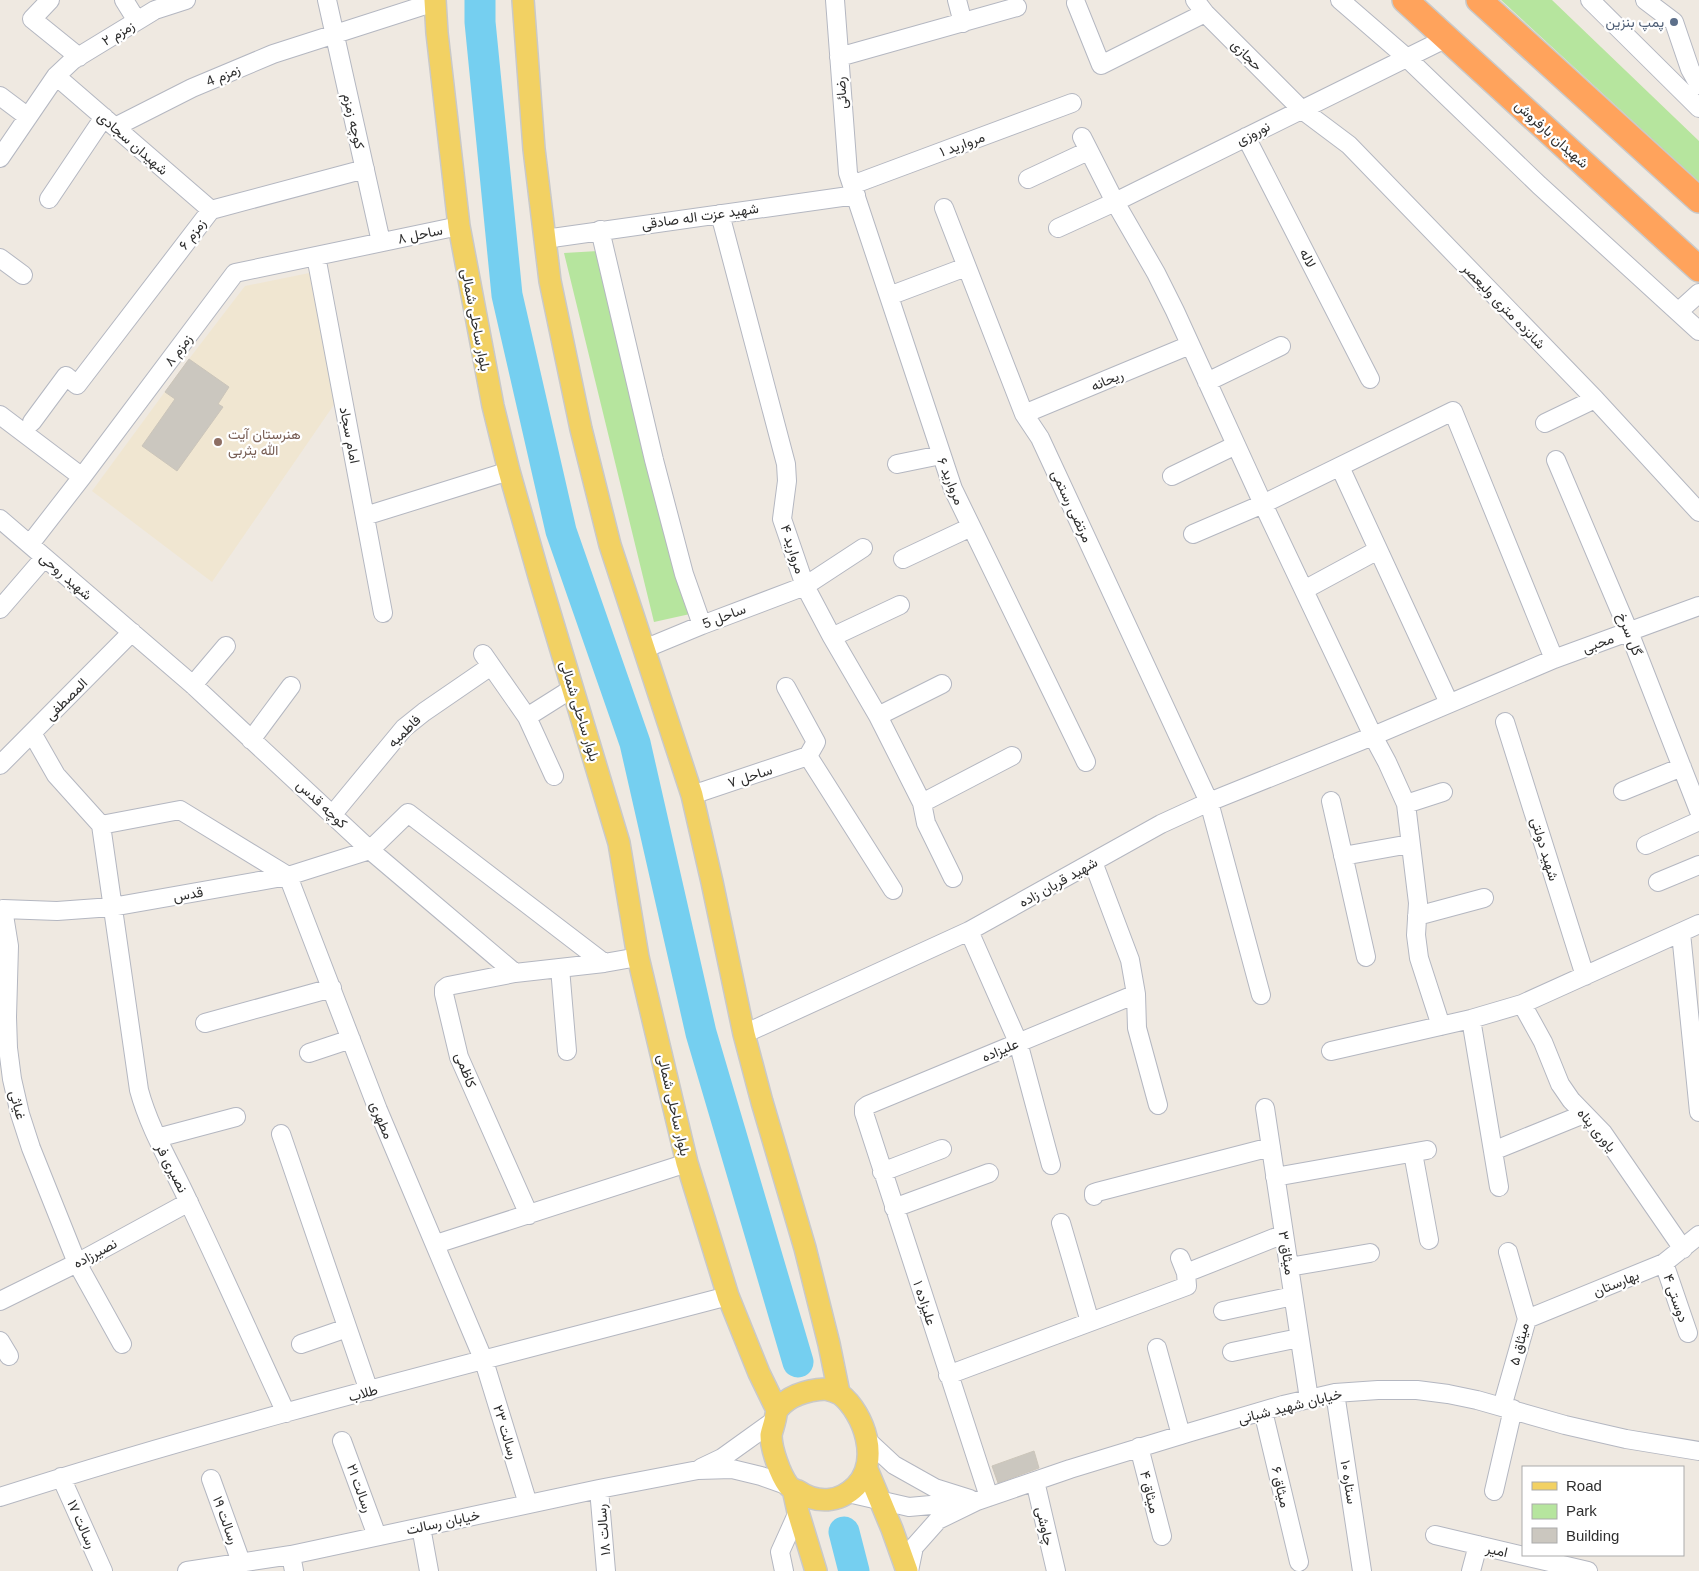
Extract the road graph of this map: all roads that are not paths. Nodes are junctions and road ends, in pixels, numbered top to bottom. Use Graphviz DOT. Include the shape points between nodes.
graph roads {
  1 [pos="50,0"];
  2 [pos="124,0"];
  3 [pos="186,0"];
  4 [pos="327,0"];
  5 [pos="524,0"];
  6 [pos="835,0"];
  7 [pos="957,0"];
  8 [pos="1340,0"];
  9 [pos="1405,0"];
  10 [pos="1479,0"];
  11 [pos="1590,0"];
  12 [pos="1644,0"];
  13 [pos="435,1"];
  14 [pos="1076,3"];
  15 [pos="1200,6"];
  16 [pos="1017,7"];
  17 [pos="137,21"];
  18 [pos="963,22"];
  19 [pos="335,35"];
  20 [pos="1446,38"];
  21 [pos="78,57"];
  22 [pos="838,57"];
  23 [pos="1407,58"];
  24 [pos="56,76"];
  25 [pos="1699,86"];
  26 [pos="0,96"];
  27 [pos="1072,103"];
  28 [pos="1699,108"];
  29 [pos="1301,109"];
  30 [pos="28,117"];
  31 [pos="109,122"];
  32 [pos="1246,137"];
  33 [pos="0,158"];
  34 [pos="365,169"];
  35 [pos="1028,179"];
  36 [pos="854,190"];
  37 [pos="49,199"];
  38 [pos="1699,200"];
  39 [pos="1115,202"];
  40 [pos="944,208"];
  41 [pos="211,210"];
  42 [pos="720,214"];
  43 [pos="459,226"];
  44 [pos="1058,228"];
  45 [pos="600,230"];
  46 [pos="545,239"];
  47 [pos="381,242"];
  48 [pos="316,256"];
  49 [pos="0,258"];
  50 [pos="966,267"];
  51 [pos="1699,268"];
  52 [pos="23,275"];
  53 [pos="1699,293"];
  54 [pos="889,296"];
  55 [pos="1678,312"];
  56 [pos="1699,331"];
  57 [pos="1190,345"];
  58 [pos="1281,346"];
  59 [pos="1370,379"];
  60 [pos="1207,382"];
  61 [pos="1595,399"];
  62 [pos="1024,414"];
  63 [pos="0,415"];
  64 [pos="32,422"];
  65 [pos="1545,423"];
  66 [pos="1236,445"];
  67 [pos="941,455"];
  68 [pos="1556,460"];
  69 [pos="897,464"];
  70 [pos="1340,466"];
  71 [pos="509,471"];
  72 [pos="1172,476"];
  73 [pos="82,477"];
  74 [pos="1263,504"];
  75 [pos="1699,512"];
  76 [pos="365,516"];
  77 [pos="0,519"];
  78 [pos="971,527"];
  79 [pos="1193,534"];
  80 [pos="30,544"];
  81 [pos="863,548"];
  82 [pos="1378,550"];
  83 [pos="44,558"];
  84 [pos="903,559"];
  85 [pos="805,586"];
  86 [pos="1304,590"];
  87 [pos="900,605"];
  88 [pos="1699,606"];
  89 [pos="0,609"];
  90 [pos="384,613"];
  91 [pos="702,625"];
  92 [pos="132,632"];
  93 [pos="1629,632"];
  94 [pos="832,638"];
  95 [pos="226,646"];
  96 [pos="644,649"];
  97 [pos="1554,659"];
  98 [pos="942,684"];
  99 [pos="193,685"];
  100 [pos="290,686"];
  101 [pos="786,687"];
  102 [pos="573,688"];
  103 [pos="1449,703"];
  104 [pos="878,716"];
  105 [pos="527,717"];
  106 [pos="1505,722"];
  107 [pos="32,733"];
  108 [pos="1373,736"];
  109 [pos="252,740"];
  110 [pos="808,756"];
  111 [pos="1012,756"];
  112 [pos="1086,762"];
  113 [pos="0,765"];
  114 [pos="1682,766"];
  115 [pos="554,776"];
  116 [pos="1622,791"];
  117 [pos="1443,792"];
  118 [pos="692,795"];
  119 [pos="1331,801"];
  120 [pos="1209,802"];
  121 [pos="922,803"];
  122 [pos="1406,804"];
  123 [pos="1699,810"];
  124 [pos="333,814"];
  125 [pos="1699,821"];
  126 [pos="101,825"];
  127 [pos="1410,844"];
  128 [pos="1646,844"];
  129 [pos="370,850"];
  130 [pos="1343,856"];
  131 [pos="1093,862"];
  132 [pos="1699,865"];
  133 [pos="288,876"];
  134 [pos="953,878"];
  135 [pos="1658,882"];
  136 [pos="893,890"];
  137 [pos="1484,898"];
  138 [pos="112,907"];
  139 [pos="3,909"];
  140 [pos="1417,916"];
  141 [pos="1699,924"];
  142 [pos="969,931"];
  143 [pos="1681,933"];
  144 [pos="638,957"];
  145 [pos="1366,957"];
  146 [pos="604,963"];
  147 [pos="560,968"];
  148 [pos="515,973"];
  149 [pos="1585,976"];
  150 [pos="332,988"];
  151 [pos="1136,994"];
  152 [pos="1261,994"];
  153 [pos="1522,1004"];
  154 [pos="1471,1019"];
  155 [pos="206,1023"];
  156 [pos="1441,1026"];
  157 [pos="744,1034"];
  158 [pos="351,1039"];
  159 [pos="1018,1042"];
  160 [pos="567,1051"];
  161 [pos="1331,1051"];
  162 [pos="309,1053"];
  163 [pos="1158,1105"];
  164 [pos="864,1108"];
  165 [pos="1265,1108"];
  166 [pos="1699,1112"];
  167 [pos="1584,1114"];
  168 [pos="236,1117"];
  169 [pos="281,1134"];
  170 [pos="157,1138"];
  171 [pos="1271,1147"];
  172 [pos="942,1149"];
  173 [pos="1493,1151"];
  174 [pos="687,1163"];
  175 [pos="1052,1165"];
  176 [pos="882,1172"];
  177 [pos="989,1173"];
  178 [pos="1275,1177"];
  179 [pos="1499,1188"];
  180 [pos="1094,1196"];
  181 [pos="189,1202"];
  182 [pos="894,1208"];
  183 [pos="529,1215"];
  184 [pos="1061,1223"];
  185 [pos="1284,1234"];
  186 [pos="1699,1235"];
  187 [pos="1429,1240"];
  188 [pos="436,1244"];
  189 [pos="1683,1249"];
  190 [pos="1508,1252"];
  191 [pos="1370,1253"];
  192 [pos="77,1263"];
  193 [pos="1664,1263"];
  194 [pos="1289,1267"];
  195 [pos="728,1296"];
  196 [pos="1293,1296"];
  197 [pos="0,1301"];
  198 [pos="1223,1311"];
  199 [pos="1527,1319"];
  200 [pos="1090,1322"];
  201 [pos="347,1328"];
  202 [pos="1688,1332"];
  203 [pos="1299,1338"];
  204 [pos="122,1344"];
  205 [pos="301,1344"];
  206 [pos="1157,1348"];
  207 [pos="1232,1352"];
  208 [pos="484,1361"];
  209 [pos="948,1375"];
  210 [pos="369,1391"];
  211 [pos="839,1393"];
  212 [pos="1335,1393"];
  213 [pos="1309,1399"];
  214 [pos="1508,1408"];
  215 [pos="1263,1411"];
  216 [pos="286,1413"];
  217 [pos="776,1415"];
  218 [pos="1181,1435"];
  219 [pos="866,1439"];
  220 [pos="342,1441"];
  221 [pos="1139,1447"];
  222 [pos="1699,1452"];
  223 [pos="867,1469"];
  224 [pos="698,1470"];
  225 [pos="60,1478"];
  226 [pos="211,1479"];
  227 [pos="1035,1481"];
  228 [pos="791,1487"];
  229 [pos="599,1489"];
  230 [pos="1494,1491"];
  231 [pos="848,1493"];
  232 [pos="0,1497"];
  233 [pos="983,1499"];
  234 [pos="881,1501"];
  235 [pos="528,1504"];
  236 [pos="798,1512"];
  237 [pos="421,1528"];
  238 [pos="377,1536"];
  239 [pos="1162,1536"];
  240 [pos="1435,1536"];
  241 [pos="1478,1545"];
  242 [pos="241,1562"];
  243 [pos="1300,1562"];
  244 [pos="293,1563"];
  245 [pos="1537,1565"];
  246 [pos="103,1571"];
  247 [pos="186,1571"];
  248 [pos="429,1571"];
  249 [pos="606,1571"];
  250 [pos="784,1571"];
  251 [pos="816,1571"];
  252 [pos="908,1571"];
  253 [pos="1056,1571"];
  254 [pos="1362,1571"];
  255 [pos="1471,1571"];
  256 [pos="1588,1571"];
  1 -- 21 [label="street" via="32,19"];
  2 -- 17 [label="street"];
  3 -- 17 [label="street, زمزم ۲" via="155,10"];
  4 -- 19 [label="street, کوچه زمزم"];
  5 -- 46 [label="main road" via="534,149"];
  6 -- 22 [label="street, رضائی"];
  7 -- 18 [label="street"];
  8 -- 23 [label="street"];
  9 -- 20 [label="highway, شهیدان بارفروش"];
  10 -- 38 [label="highway"];
  11 -- 28 [label="street"];
  12 -- 25 [label="street" via="1674,22"];
  13 -- 19 [label="street, زمزم 4"];
  13 -- 43 [label="main road, بلوار ساحلی شمالی"];
  14 -- 15 [label="street" via="1101,65"];
  15 -- 29 [label="street, حجازی"];
  16 -- 18 [label="street"];
  17 -- 21 [label="street, زمزم ۲"];
  18 -- 22 [label="street"];
  19 -- 31 [label="street, زمزم 4" via="273,54"];
  19 -- 34 [label="street, کوچه زمزم"];
  20 -- 23 [label="street, نوروزی"];
  20 -- 51 [label="highway, شهیدان بارفروش"];
  21 -- 24 [label="street, زمزم ۲"];
  22 -- 36 [label="street, رضائی" via="848,173"];
  23 -- 29 [label="street, نوروزی"];
  23 -- 55 [label="street"];
  24 -- 30 [label="street, زمزم ۲"];
  24 -- 31 [label="street, شهیدان سجادی"];
  26 -- 30 [label="street"];
  27 -- 36 [label="street, مروارید ۱"];
  29 -- 32 [label="street, نوروزی"];
  29 -- 61 [label="street, شانزده متری ولیعصر" via="1349,144"];
  30 -- 33 [label="street, زمزم ۲"];
  31 -- 37 [label="street"];
  31 -- 41 [label="street, شهیدان سجادی"];
  32 -- 39 [label="street, نوروزی"];
  32 -- 59 [label="street, لاله"];
  34 -- 41 [label="street, زمزم ۶"];
  34 -- 47 [label="street, کوچه زمزم"];
  35 -- 39 [label="street" via="1085,144"];
  36 -- 42 [label="street, شهید عزت اله صادقی"];
  36 -- 54 [label="street, مروارید ۶"];
  39 -- 44 [label="street, نوروزی"];
  39 -- 57 [label="street" via="1156,273"];
  40 -- 50 [label="street, مرتضی رستمی"];
  41 -- 64 [label="street, زمزم ۶" via="78,385 66,376"];
  42 -- 45 [label="street, شهید عزت اله صادقی"];
  42 -- 85 [label="street, مروارید ۴" via="786,464 782,519"];
  43 -- 47 [label="street, ساحل ۸"];
  43 -- 71 [label="main road, بلوار ساحلی شمالی" via="493,406"];
  45 -- 46 [label="street, شهید عزت اله صادقی"];
  45 -- 91 [label="street" via="654,460 684,574"];
  46 -- 96 [label="main road" via="550,281 595,488"];
  47 -- 48 [label="street, زمزم ۸"];
  48 -- 73 [label="street, زمزم ۸" via="235,273"];
  48 -- 76 [label="street, امام سجاد"];
  49 -- 52 [label="street"];
  50 -- 54 [label="street"];
  50 -- 62 [label="street, مرتضی رستمی"];
  53 -- 55 [label="street"];
  54 -- 67 [label="street, مروارید ۶"];
  55 -- 56 [label="street"];
  57 -- 60 [label="street"];
  57 -- 62 [label="street, ریحانه"];
  58 -- 60 [label="street"];
  60 -- 66 [label="street"];
  61 -- 65 [label="street"];
  61 -- 75 [label="street, شانزده متری ولیعصر"];
  62 -- 120 [label="street, مرتضی رستمی" via="1040,438"];
  63 -- 73 [label="street"];
  66 -- 72 [label="street"];
  66 -- 74 [label="street"];
  67 -- 69 [label="street"];
  67 -- 78 [label="street, مروارید ۶"];
  68 -- 93 [label="street, گل سرخ"];
  70 -- 74 [label="street"];
  70 -- 82 [label="street"];
  70 -- 97 [label="street" via="1453,411"];
  71 -- 76 [label="street"];
  71 -- 102 [label="main road, بلوار ساحلی شمالی"];
  73 -- 80 [label="street, زمزم ۸"];
  74 -- 79 [label="street"];
  74 -- 86 [label="street"];
  76 -- 90 [label="street, امام سجاد"];
  77 -- 80 [label="street, شهید روحی"];
  78 -- 84 [label="street"];
  78 -- 112 [label="street, مروارید ۶"];
  80 -- 83 [label="street, شهید روحی"];
  81 -- 85 [label="street, ساحل 5"];
  82 -- 86 [label="street"];
  82 -- 103 [label="street"];
  83 -- 89 [label="street"];
  83 -- 92 [label="street, شهید روحی"];
  85 -- 91 [label="street, ساحل 5"];
  85 -- 94 [label="street, مروارید ۴"];
  86 -- 108 [label="street"];
  87 -- 94 [label="street"];
  88 -- 93 [label="street, محبی"];
  91 -- 96 [label="street, ساحل 5"];
  92 -- 99 [label="street, کوچه قدس"];
  92 -- 107 [label="street, المصطفی"];
  93 -- 97 [label="street, محبی"];
  93 -- 114 [label="street, گل سرخ"];
  94 -- 104 [label="street, مروارید ۴"];
  95 -- 99 [label="street"];
  96 -- 118 [label="main road"];
  97 -- 103 [label="street, محبی"];
  98 -- 104 [label="street"];
  99 -- 109 [label="street, کوچه قدس"];
  100 -- 109 [label="street"];
  101 -- 110 [label="street" via="816,742"];
  102 -- 105 [label="street"];
  102 -- 144 [label="main road, بلوار ساحلی شمالی" via="620,844"];
  103 -- 108 [label="street, شهید قربان زاده"];
  104 -- 121 [label="street, مروارید ۴"];
  105 -- 115 [label="street"];
  105 -- 124 [label="street, فاطمیه" via="487,660 404,728"];
  106 -- 149 [label="street, شهید دولتی"];
  107 -- 113 [label="street, المصطفی"];
  107 -- 126 [label="street" via="56,774"];
  108 -- 120 [label="street, شهید قربان زاده"];
  108 -- 122 [label="street"];
  109 -- 124 [label="street, کوچه قدس"];
  110 -- 118 [label="street, ساحل ۷"];
  110 -- 136 [label="street"];
  111 -- 121 [label="street"];
  114 -- 116 [label="street"];
  114 -- 123 [label="street, گل سرخ"];
  117 -- 122 [label="street"];
  118 -- 157 [label="main road"];
  119 -- 130 [label="street"];
  120 -- 131 [label="street, شهید قربان زاده"];
  120 -- 152 [label="street, مرتضی رستمی"];
  121 -- 134 [label="street, مروارید ۴" via="926,823"];
  122 -- 127 [label="street"];
  124 -- 129 [label="street, کوچه قدس"];
  125 -- 128 [label="street"];
  126 -- 133 [label="street" via="180,810"];
  126 -- 138 [label="street, نصیری فر"];
  127 -- 130 [label="street"];
  127 -- 140 [label="street"];
  129 -- 133 [label="street, قدس"];
  129 -- 146 [label="street" via="408,813"];
  129 -- 148 [label="street, کوچه قدس"];
  130 -- 145 [label="street"];
  131 -- 142 [label="street, شهید قربان زاده"];
  131 -- 151 [label="street" via="1130,960"];
  132 -- 135 [label="street"];
  133 -- 138 [label="street, قدس"];
  133 -- 150 [label="street, مطهری"];
  137 -- 140 [label="street"];
  138 -- 139 [label="street, قدس" via="57,911"];
  138 -- 170 [label="street, نصیری فر" via="138,1090"];
  139 -- 192 [label="street, غیاثی" via="9,946 8,1048 16,1099 31,1148"];
  140 -- 156 [label="street" via="1419,958"];
  141 -- 143 [label="street"];
  142 -- 157 [label="street, شهید قربان زاده"];
  142 -- 159 [label="street"];
  143 -- 149 [label="street"];
  143 -- 166 [label="street"];
  144 -- 146 [label="street"];
  144 -- 174 [label="main road, بلوار ساحلی شمالی"];
  146 -- 147 [label="street"];
  147 -- 148 [label="street"];
  147 -- 160 [label="street"];
  148 -- 183 [label="street, کاظمی" via="448,986 444,994 459,1057"];
  149 -- 153 [label="street"];
  150 -- 155 [label="street"];
  150 -- 158 [label="street, مطهری"];
  151 -- 159 [label="street, علیزاده"];
  151 -- 163 [label="street" via="1137,1028"];
  153 -- 154 [label="street"];
  153 -- 167 [label="street, یاوری پناه" via="1544,1042 1560,1084"];
  154 -- 156 [label="street"];
  154 -- 173 [label="street"];
  156 -- 161 [label="street"];
  157 -- 211 [label="main road" via="805,1248"];
  158 -- 162 [label="street"];
  158 -- 188 [label="street, مطهری"];
  159 -- 164 [label="street, علیزاده"];
  159 -- 175 [label="street"];
  164 -- 176 [label="street, علیزاده ۱"];
  165 -- 171 [label="street, میثاق ۳"];
  167 -- 173 [label="street"];
  167 -- 189 [label="street, یاوری پناه" via="1603,1133"];
  168 -- 170 [label="street"];
  169 -- 201 [label="street"];
  170 -- 181 [label="street, نصیری فر"];
  171 -- 178 [label="street, میثاق ۳"];
  171 -- 180 [label="street" via="1097,1192"];
  172 -- 176 [label="street"];
  173 -- 179 [label="street"];
  174 -- 183 [label="street"];
  174 -- 195 [label="main road, بلوار ساحلی شمالی"];
  176 -- 182 [label="street, علیزاده ۱"];
  177 -- 182 [label="street"];
  178 -- 185 [label="street, میثاق ۳"];
  178 -- 187 [label="street" via="1420,1152"];
  181 -- 192 [label="street, نصیرزاده"];
  181 -- 216 [label="street, نصیری فر"];
  182 -- 209 [label="street, علیزاده ۱"];
  183 -- 188 [label="street"];
  184 -- 200 [label="street"];
  185 -- 194 [label="street, میثاق ۳"];
  185 -- 200 [label="street" via="1183,1266 1186,1286"];
  186 -- 189 [label="street, بهارستان"];
  188 -- 208 [label="street, مطهری"];
  189 -- 193 [label="street, بهارستان"];
  190 -- 199 [label="street, میثاق ۵"];
  191 -- 194 [label="street"];
  192 -- 197 [label="street, نصیرزاده"];
  192 -- 204 [label="street, غیاثی"];
  193 -- 199 [label="street, بهارستان"];
  193 -- 202 [label="street, دوستی ۴"];
  194 -- 196 [label="street, میثاق ۳"];
  195 -- 208 [label="street, طلاب"];
  195 -- 217 [label="main road, بلوار ساحلی شمالی"];
  196 -- 198 [label="street"];
  196 -- 203 [label="street, میثاق ۳"];
  199 -- 214 [label="street, میثاق ۵"];
  200 -- 209 [label="street"];
  201 -- 205 [label="street"];
  201 -- 210 [label="street"];
  203 -- 207 [label="street"];
  203 -- 213 [label="street, میثاق ۳"];
  206 -- 218 [label="street"];
  208 -- 210 [label="street, طلاب"];
  208 -- 235 [label="street, رسالت ۲۳"];
  209 -- 233 [label="street, علیزاده ۱"];
  210 -- 216 [label="street, طلاب"];
  211 -- 217 [label="main road" via="826,1389 800,1393"];
  211 -- 219 [label="main road" via="852,1407"];
  212 -- 213 [label="street, خیابان شهید شبانی"];
  212 -- 214 [label="street, خیابان شهید شبانی" via="1417,1390"];
  212 -- 254 [label="street, ستاره ۱۰"];
  213 -- 215 [label="street, خیابان شهید شبانی"];
  214 -- 222 [label="street, خیابان شهید شبانی" via="1565,1425"];
  214 -- 230 [label="street, میثاق ۵"];
  215 -- 218 [label="street, خیابان شهید شبانی"];
  215 -- 243 [label="street, میثاق ۶"];
  216 -- 225 [label="street, طلاب"];
  217 -- 224 [label="street, خیابان رسالت" via="722,1458"];
  217 -- 228 [label="main road" via="771,1435 774,1454"];
  218 -- 221 [label="street, خیابان شهید شبانی"];
  219 -- 223 [label="main road"];
  219 -- 233 [label="street" via="894,1465 935,1488"];
  220 -- 238 [label="street, رسالت ۲۱"];
  221 -- 227 [label="street, خیابان شهید شبانی"];
  221 -- 239 [label="street, میثاق ۴"];
  223 -- 231 [label="main road" via="860,1482"];
  223 -- 234 [label="main road"];
  224 -- 228 [label="street, خیابان رسالت" via="732,1469"];
  224 -- 229 [label="street, خیابان رسالت"];
  225 -- 232 [label="street, طلاب"];
  225 -- 246 [label="street, رسالت ۱۷"];
  226 -- 242 [label="street, رسالت ۱۹"];
  227 -- 233 [label="street, خیابان شهید شبانی"];
  227 -- 253 [label="street, چاوشی"];
  228 -- 231 [label="main road" via="809,1498 829,1501"];
  228 -- 236 [label="main road"];
  229 -- 235 [label="street, خیابان رسالت"];
  229 -- 249 [label="street, رسالت ۱۸"];
  231 -- 234 [label="street, خیابان شهید شبانی"];
  233 -- 234 [label="street, خیابان شهید شبانی" via="909,1507"];
  233 -- 252 [label="street, خیابان شهید شبانی" via="938,1520 914,1547"];
  234 -- 252 [label="main road"];
  235 -- 237 [label="street, خیابان رسالت"];
  236 -- 250 [label="street" via="780,1552"];
  236 -- 251 [label="main road"];
  237 -- 238 [label="street, خیابان رسالت"];
  237 -- 248 [label="street"];
  238 -- 244 [label="street, خیابان رسالت"];
  240 -- 241 [label="street, امیر"];
  241 -- 245 [label="street, امیر"];
  241 -- 255 [label="street"];
  242 -- 244 [label="street, خیابان رسالت"];
  242 -- 247 [label="street, خیابان رسالت"];
  245 -- 256 [label="street, امیر"];
}
